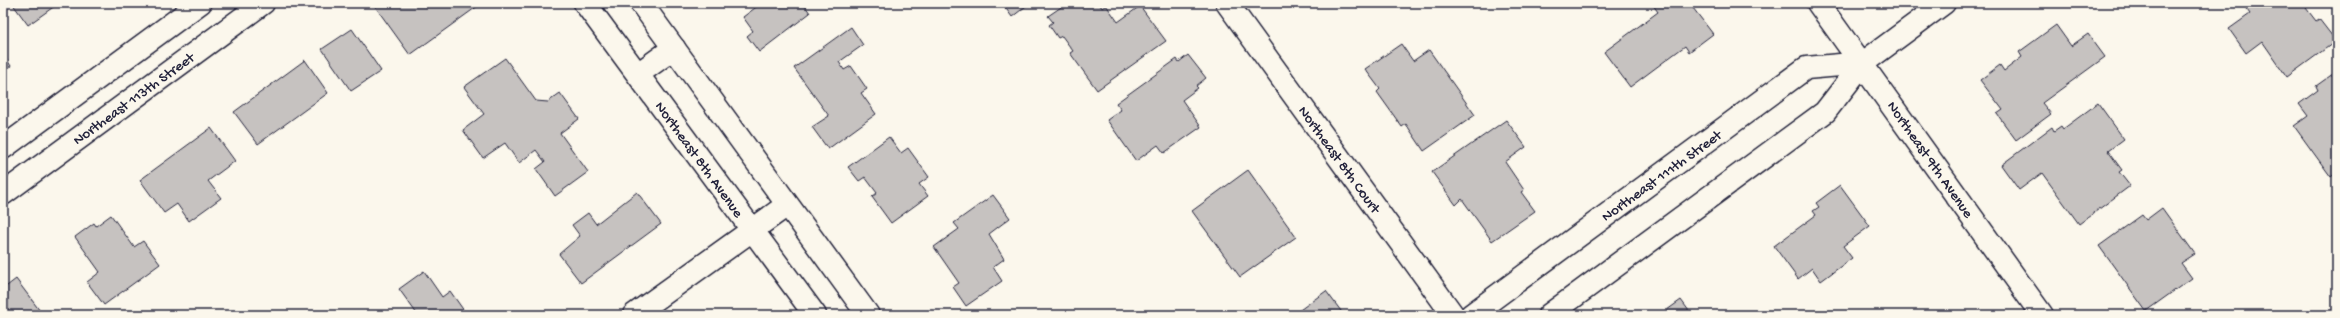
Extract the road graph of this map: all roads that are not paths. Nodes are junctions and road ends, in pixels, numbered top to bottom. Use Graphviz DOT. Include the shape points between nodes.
graph roads {
  1 [pos="200,3"];
  2 [pos="263,3"];
  3 [pos="585,3"];
  4 [pos="641,3"];
  5 [pos="1227,3"];
  6 [pos="1818,3"];
  7 [pos="1944,3"];
  8 [pos="674,48"];
  9 [pos="1863,63"];
  10 [pos="638,74"];
  11 [pos="3,148"];
  12 [pos="3,194"];
  13 [pos="787,205"];
  14 [pos="752,230"];
  15 [pos="634,315"];
  16 [pos="815,315"];
  17 [pos="868,315"];
  18 [pos="1453,315"];
  19 [pos="1471,315"];
  20 [pos="1549,315"];
  21 [pos="2042,315"];
  1 -- 11 [label="street"];
  2 -- 12 [label="street, Northeast 113th Street"];
  3 -- 10 [label="street, Northeast 8th Avenue"];
  4 -- 8 [label="street"];
  5 -- 18 [label="street, Northeast 8th Court"];
  6 -- 9 [label="street, Northeast 9th Avenue"];
  7 -- 9 [label="street"];
  8 -- 10 [label="street"];
  8 -- 13 [label="street"];
  9 -- 19 [label="street, Northeast 111th Street" via="1806,68"];
  9 -- 20 [label="street" via="1824,112"];
  9 -- 21 [label="street, Northeast 9th Avenue"];
  10 -- 14 [label="street, Northeast 8th Avenue"];
  13 -- 14 [label="street"];
  13 -- 17 [label="street"];
  14 -- 15 [label="street"];
  14 -- 16 [label="street, Northeast 8th Avenue"];
}
